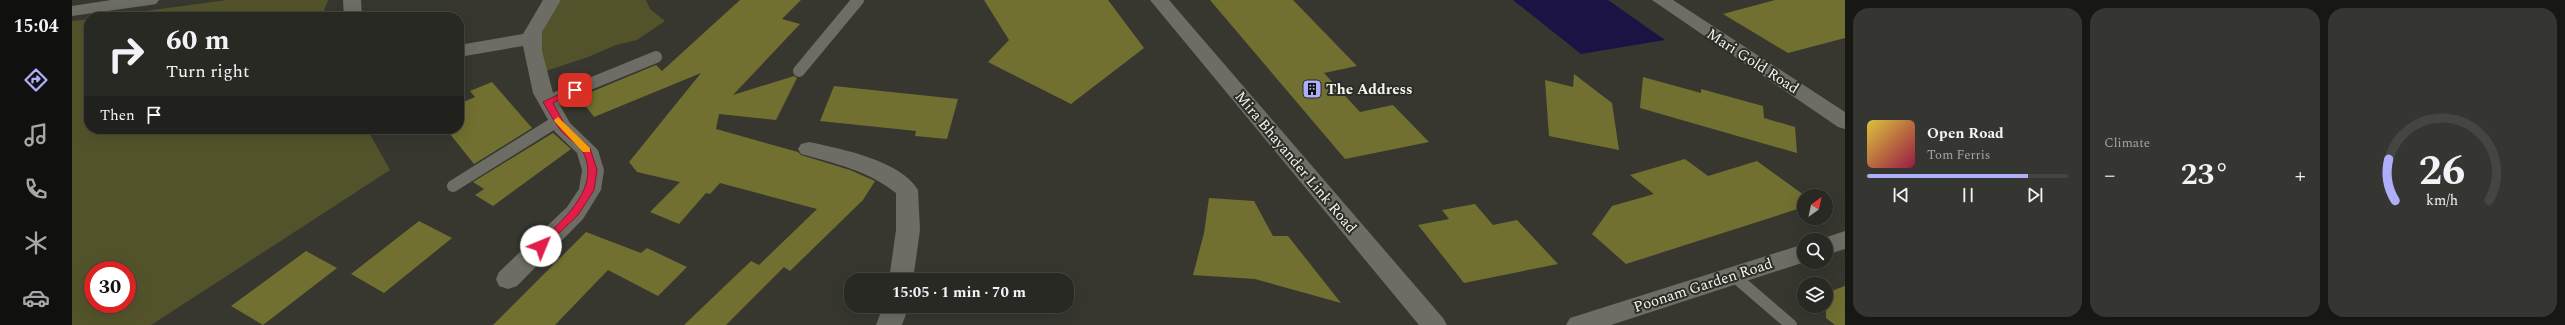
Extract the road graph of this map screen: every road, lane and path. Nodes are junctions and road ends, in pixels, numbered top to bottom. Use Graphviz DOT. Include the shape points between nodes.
graph roads {
  1 [pos="150,0"];
  2 [pos="352,0"];
  3 [pos="552,0"];
  4 [pos="858,0"];
  5 [pos="1159,0"];
  6 [pos="1661,0"];
  7 [pos="72,11"];
  8 [pos="353,12"];
  9 [pos="533,38"];
  10 [pos="464,50"];
  11 [pos="656,57"];
  12 [pos="800,71"];
  13 [pos="548,102"];
  14 [pos="559,120"];
  15 [pos="1845,122"];
  16 [pos="809,149"];
  17 [pos="453,186"];
  18 [pos="1845,240"];
  19 [pos="1833,244"];
  20 [pos="1797,255"];
  21 [pos="902,273"];
  22 [pos="1734,276"];
  23 [pos="508,279"];
  24 [pos="893,313"];
  25 [pos="889,325"];
  26 [pos="1434,325"];
  27 [pos="1579,325"];
  28 [pos="1791,325"];
  1 -- 7 [label="street"];
  2 -- 8 [label="street"];
  3 -- 9 [label="street" via="533,32"];
  4 -- 12 [label="lane"];
  5 -- 26 [label="street, Mira Bhayander Link Road"];
  6 -- 15 [label="street, Mari Gold Road"];
  9 -- 10 [label="street"];
  9 -- 13 [label="street" via="532,51 543,93"];
  11 -- 13 [label="lane"];
  13 -- 14 [label="street"];
  14 -- 17 [label="lane"];
  14 -- 23 [label="street" via="587,150 593,170 590,190 575,213"];
  16 -- 21 [label="street" via="859,160 889,174 907,190 908,230"];
  18 -- 19 [label="street"];
  20 -- 22 [label="street, Poonam Garden Road"];
  22 -- 27 [label="street, Poonam Garden Road"];
  22 -- 28 [label="lane"];
  24 -- 25 [label="street"];
}
